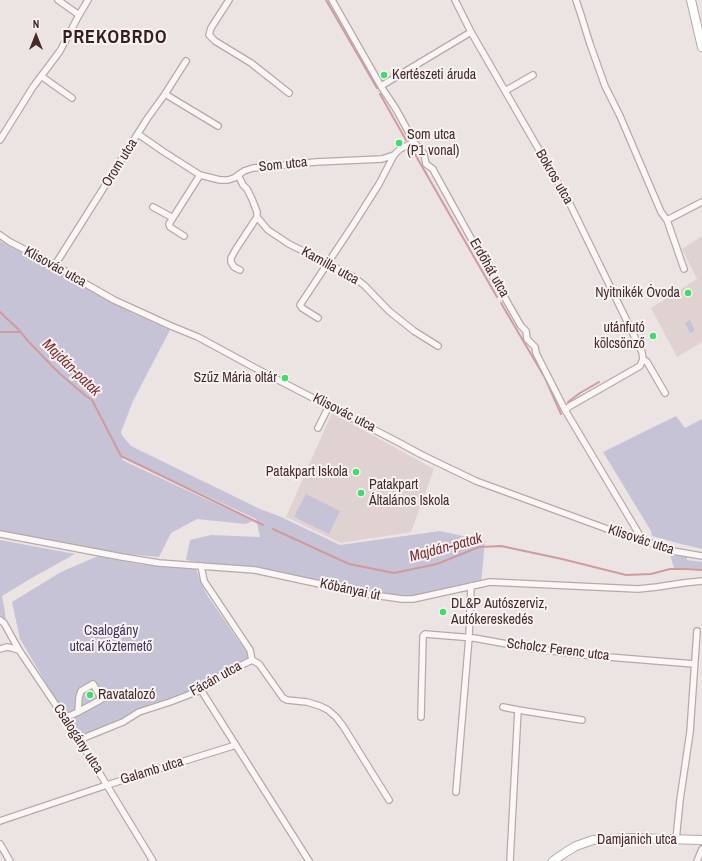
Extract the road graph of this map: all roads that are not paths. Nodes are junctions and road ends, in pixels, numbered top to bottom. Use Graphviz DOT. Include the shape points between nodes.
graph roads {
  1 [pos="58,0"];
  2 [pos="88,0"];
  3 [pos="229,0"];
  4 [pos="332,0"];
  5 [pos="455,0"];
  6 [pos="576,0"];
  7 [pos="691,0"];
  8 [pos="79,15"];
  9 [pos="471,32"];
  10 [pos="702,47"];
  11 [pos="186,61"];
  12 [pos="41,76"];
  13 [pos="533,76"];
  14 [pos="381,86"];
  15 [pos="505,91"];
  16 [pos="290,93"];
  17 [pos="165,94"];
  18 [pos="72,98"];
  19 [pos="218,126"];
  20 [pos="138,134"];
  21 [pos="0,140"];
  22 [pos="414,142"];
  23 [pos="394,155"];
  24 [pos="378,159"];
  25 [pos="385,170"];
  26 [pos="200,175"];
  27 [pos="238,175"];
  28 [pos="702,202"];
  29 [pos="153,207"];
  30 [pos="257,217"];
  31 [pos="173,218"];
  32 [pos="667,220"];
  33 [pos="0,235"];
  34 [pos="184,236"];
  35 [pos="328,263"];
  36 [pos="55,265"];
  37 [pos="684,269"];
  38 [pos="240,270"];
  39 [pos="318,318"];
  40 [pos="438,346"];
  41 [pos="643,359"];
  42 [pos="664,393"];
  43 [pos="330,406"];
  44 [pos="565,410"];
  45 [pos="318,428"];
  46 [pos="0,534"];
  47 [pos="640,539"];
  48 [pos="702,556"];
  49 [pos="201,566"];
  50 [pos="702,581"];
  51 [pos="471,586"];
  52 [pos="0,620"];
  53 [pos="697,631"];
  54 [pos="469,637"];
  55 [pos="0,650"];
  56 [pos="18,650"];
  57 [pos="252,660"];
  58 [pos="694,664"];
  59 [pos="201,690"];
  60 [pos="503,707"];
  61 [pos="518,710"];
  62 [pos="78,712"];
  63 [pos="65,718"];
  64 [pos="421,718"];
  65 [pos="582,720"];
  66 [pos="80,741"];
  67 [pos="236,745"];
  68 [pos="107,785"];
  69 [pos="456,792"];
  70 [pos="389,800"];
  71 [pos="0,822"];
  72 [pos="676,840"];
  73 [pos="702,840"];
  74 [pos="0,844"];
  75 [pos="702,846"];
  76 [pos="702,849"];
  77 [pos="10,861"];
  78 [pos="153,861"];
  79 [pos="309,861"];
  80 [pos="510,861"];
  81 [pos="553,861"];
  82 [pos="697,861"];
  1 -- 8 [label="street"];
  2 -- 8 [label="street"];
  3 -- 16 [label="street" via="209,35"];
  4 -- 14 [label="street, Erdőhát utca"];
  5 -- 9 [label="street, Bokros utca"];
  6 -- 32 [label="street" via="605,86 661,212"];
  7 -- 10 [label="main road"];
  8 -- 12 [label="street" via="60,51"];
  9 -- 14 [label="street"];
  9 -- 15 [label="street, Bokros utca"];
  11 -- 17 [label="street, Orom utca"];
  12 -- 18 [label="street"];
  12 -- 21 [label="street"];
  13 -- 15 [label="street"];
  14 -- 22 [label="street, Erdőhát utca"];
  15 -- 41 [label="street, Bokros utca" via="568,200 642,352"];
  17 -- 19 [label="street"];
  17 -- 20 [label="street, Orom utca"];
  20 -- 26 [label="street, Som utca"];
  20 -- 36 [label="street, Orom utca"];
  22 -- 23 [label="street, Som utca"];
  22 -- 44 [label="street, Erdőhát utca" via="424,154 426,164 433,169 477,250 526,331 527,339 535,347"];
  23 -- 24 [label="street, Som utca"];
  23 -- 25 [label="street"];
  24 -- 25 [label="street"];
  24 -- 27 [label="street, Som utca" via="253,168"];
  25 -- 35 [label="street" via="379,184"];
  26 -- 27 [label="street, Som utca" via="228,180"];
  26 -- 31 [label="street"];
  27 -- 30 [label="street, Kamilla utca" via="252,199"];
  28 -- 32 [label="street"];
  29 -- 31 [label="street"];
  30 -- 35 [label="street, Kamilla utca" via="268,230 289,244"];
  30 -- 38 [label="street" via="231,258 234,267"];
  31 -- 34 [label="street" via="170,227"];
  32 -- 37 [label="street"];
  33 -- 36 [label="street, Klisovác utca"];
  35 -- 39 [label="street" via="300,305"];
  35 -- 40 [label="street, Kamilla utca" via="364,285 389,311"];
  36 -- 43 [label="street, Klisovác utca" via="114,300 198,336"];
  41 -- 42 [label="street, Bokros utca"];
  41 -- 44 [label="street" via="640,366"];
  43 -- 45 [label="street"];
  43 -- 47 [label="street, Klisovác utca" via="476,481"];
  44 -- 47 [label="street, Erdőhát utca"];
  46 -- 49 [label="street, Kőbányai út" via="159,563"];
  47 -- 48 [label="street, Klisovác utca" via="676,552"];
  49 -- 51 [label="street, Kőbányai út" via="255,570 395,599 413,599"];
  49 -- 57 [label="street, Fácán utca" via="204,581 250,650"];
  50 -- 51 [label="street, Kőbányai út" via="638,589 500,582"];
  51 -- 54 [label="street"];
  52 -- 56 [label="street, Csalogány utca"];
  53 -- 58 [label="street"];
  54 -- 58 [label="street, Scholcz Ferenc utca" via="584,655"];
  54 -- 64 [label="street, Scholcz Ferenc utca" via="425,634"];
  54 -- 69 [label="street"];
  55 -- 56 [label="street" via="7,647"];
  56 -- 63 [label="street, Csalogány utca"];
  57 -- 59 [label="street, Fácán utca" via="212,680"];
  57 -- 70 [label="street" via="259,664 283,698 320,706 336,717"];
  58 -- 72 [label="street" via="690,732"];
  59 -- 66 [label="street, Fácán utca" via="139,712"];
  59 -- 67 [label="street"];
  60 -- 61 [label="street"];
  61 -- 65 [label="street"];
  61 -- 80 [label="street"];
  62 -- 62 [label="street" via="102,699 93,684 81,690"];
  62 -- 63 [label="street"];
  63 -- 66 [label="street, Csalogány utca"];
  66 -- 68 [label="street, Csalogány utca"];
  67 -- 68 [label="street, Galamb utca"];
  67 -- 79 [label="street"];
  68 -- 71 [label="street, Galamb utca"];
  68 -- 78 [label="street, Csalogány utca"];
  72 -- 73 [label="main road, Damjanich utca"];
  72 -- 81 [label="main road, Damjanich utca" via="594,840 576,846"];
  73 -- 75 [label="street"];
  74 -- 77 [label="street"];
  76 -- 82 [label="street"];
}
